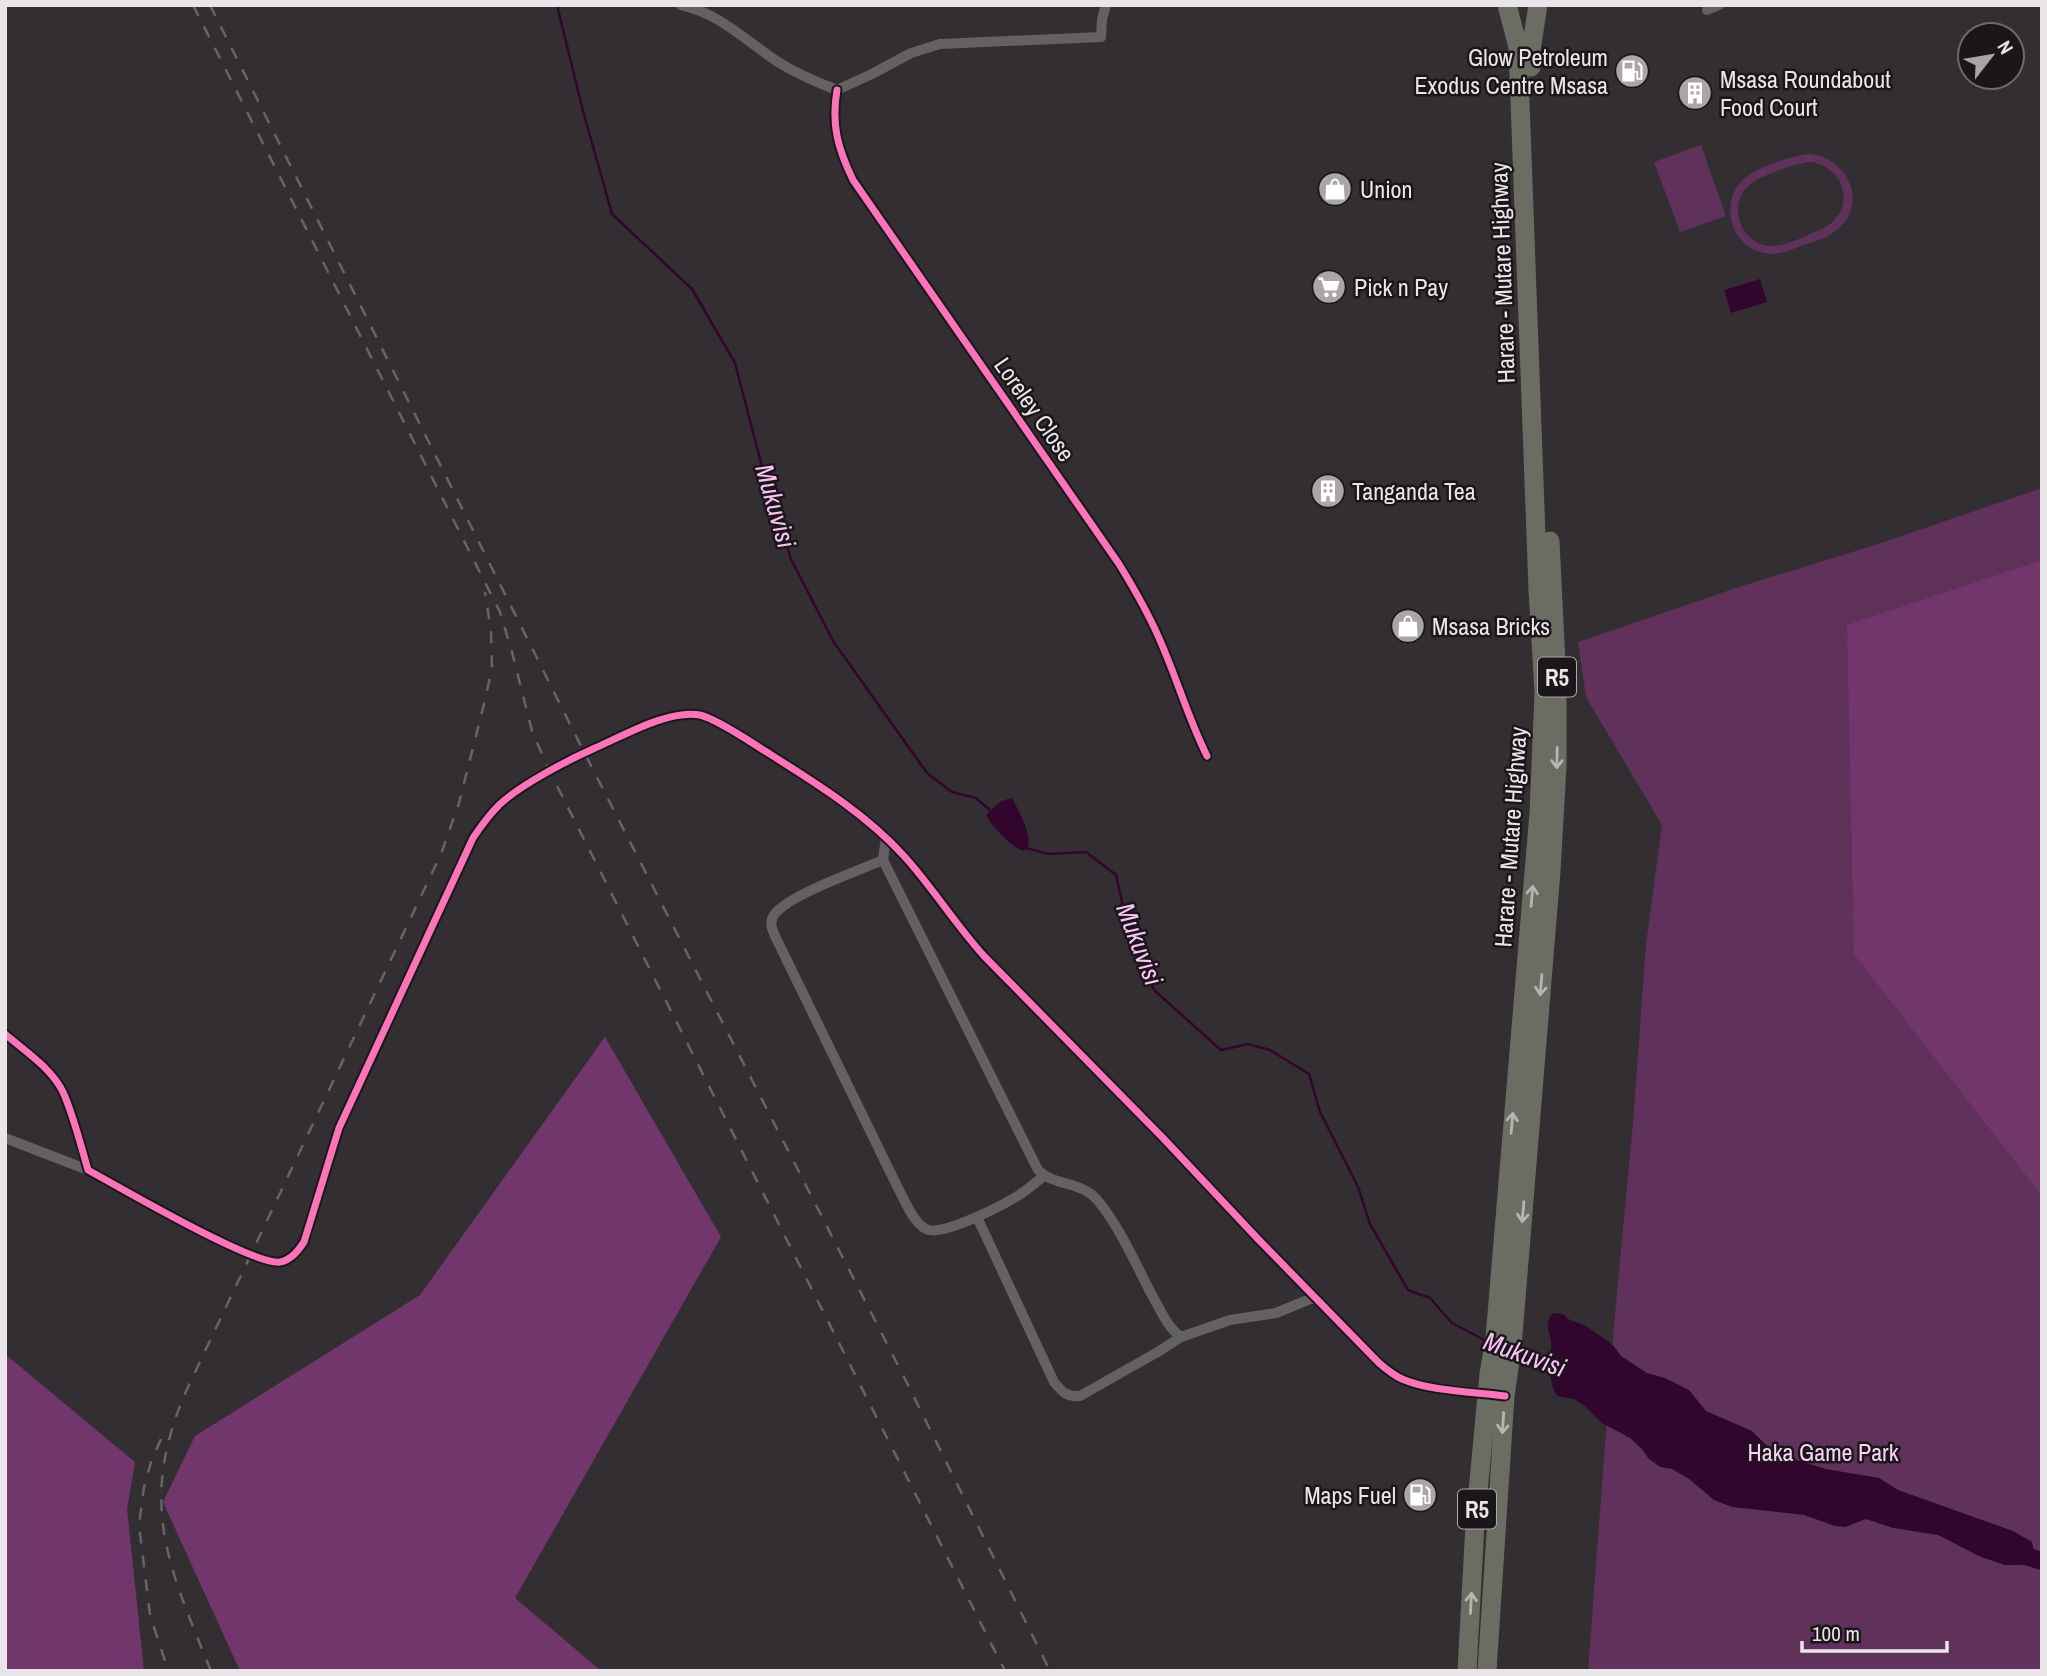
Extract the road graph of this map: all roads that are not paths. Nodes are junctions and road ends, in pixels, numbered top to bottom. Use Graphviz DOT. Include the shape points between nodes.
graph roads {
  1 [pos="681,5"];
  2 [pos="1106,5"];
  3 [pos="1507,5"];
  4 [pos="1538,5"];
  5 [pos="1719,5"];
  6 [pos="1707,10"];
  7 [pos="837,90"];
  8 [pos="1207,756"];
  9 [pos="886,837"];
  10 [pos="883,860"];
  11 [pos="5,1034"];
  12 [pos="5,1138"];
  13 [pos="89,1170"];
  14 [pos="1044,1176"];
  15 [pos="977,1217"];
  16 [pos="1315,1297"];
  17 [pos="1181,1337"];
  18 [pos="1503,1347"];
  19 [pos="1496,1395"];
  20 [pos="1467,1671"];
  21 [pos="1487,1671"];
  1 -- 7 [label="street" via="714,16 777,62"];
  2 -- 7 [label="street" via="1101,37 940,44 911,53"];
  18 -- 3 [label="highway, Harare - Mutare Highway / R5, one-way" via="1544,692 1518,47"];
  4 -- 18 [label="highway, Harare - Mutare Highway / R5, one-way" via="1531,50 1557,766 1551,872"];
  5 -- 6 [label="street"];
  7 -- 8 [label="street, Loreley Close" via="838,143 853,180 1119,564 1145,607"];
  9 -- 10 [label="street"];
  9 -- 13 [label="street" via="815,783 709,719 692,715 664,719 584,752 501,803 473,838 339,1128 304,1242 292,1256 270,1262 251,1255"];
  9 -- 16 [label="street" via="984,956"];
  10 -- 14 [label="street"];
  10 -- 15 [label="street" via="807,892 774,915 772,928 914,1217 927,1230 940,1232"];
  11 -- 13 [label="street" via="35,1058 62,1091"];
  12 -- 13 [label="street"];
  14 -- 15 [label="street"];
  14 -- 17 [label="street" via="1081,1188 1099,1201 1164,1317"];
  15 -- 17 [label="street" via="1063,1393 1080,1396"];
  16 -- 17 [label="street" via="1276,1313 1230,1320"];
  16 -- 19 [label="street" via="1394,1375 1412,1383"];
  18 -- 19 [label="highway, Harare - Mutare Highway / R5"];
  20 -- 19 [label="highway, Harare - Mutare Highway / R5, one-way" via="1475,1524"];
  19 -- 21 [label="highway, Harare - Mutare Highway / R5, one-way"];
}
